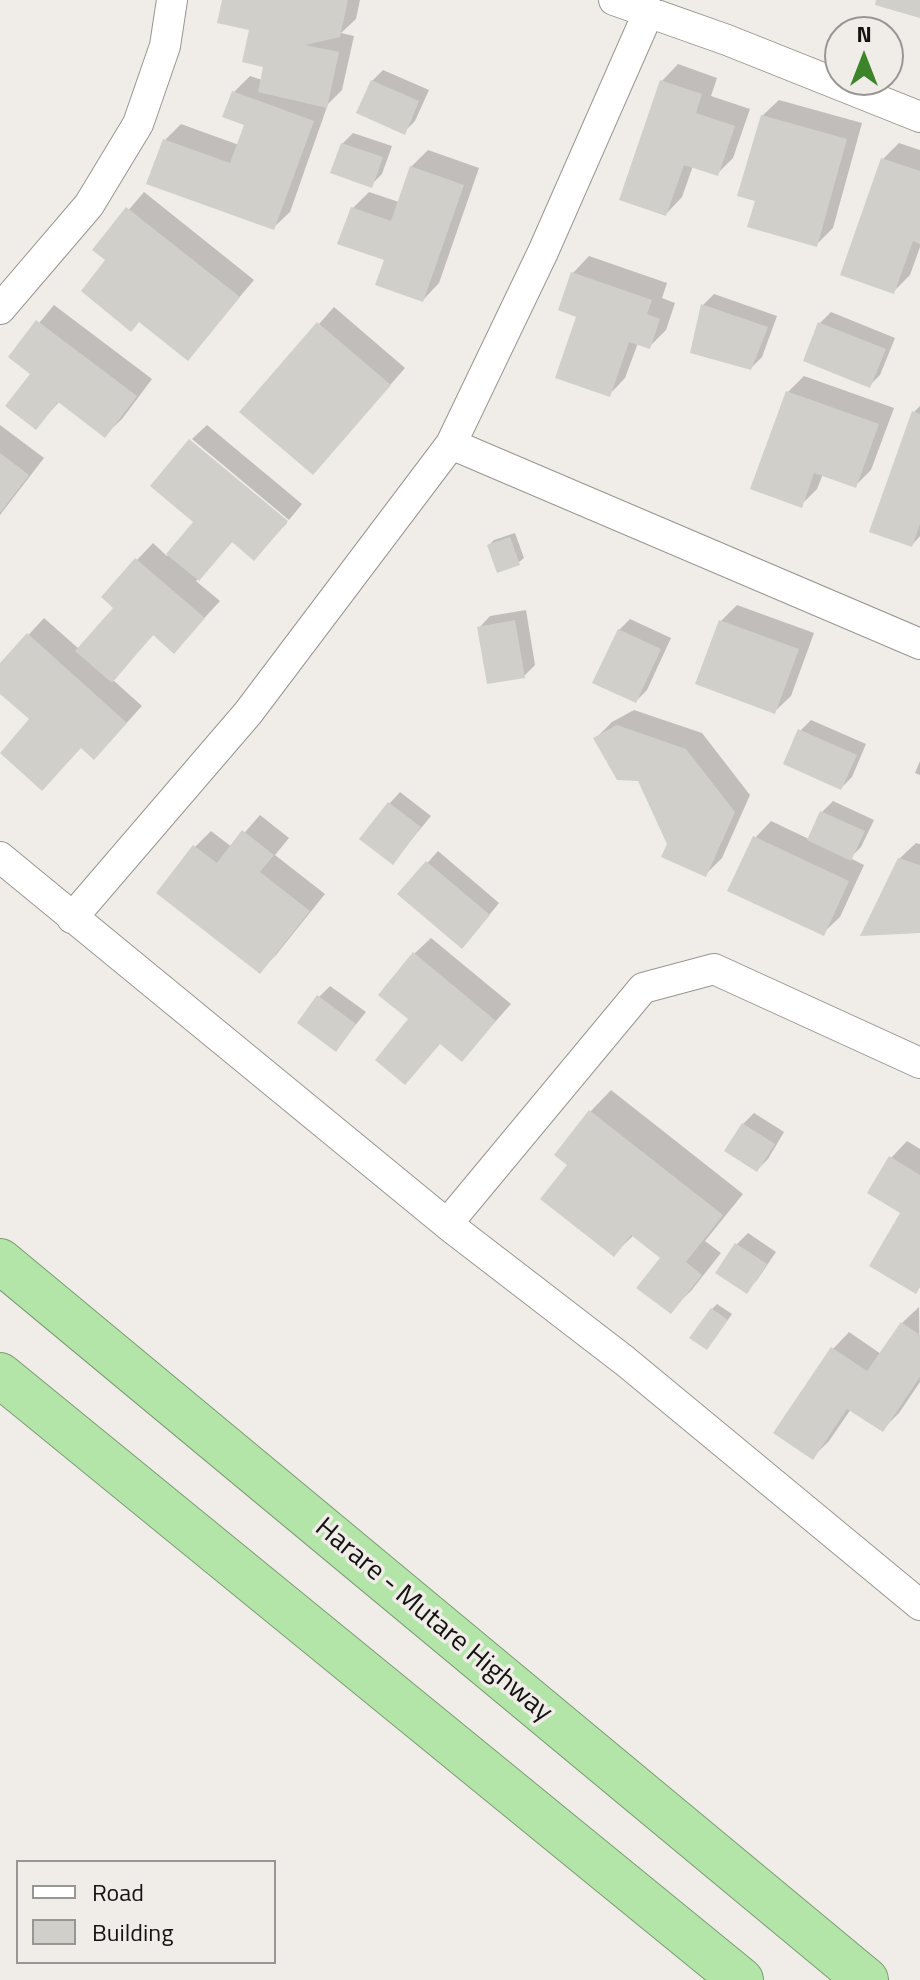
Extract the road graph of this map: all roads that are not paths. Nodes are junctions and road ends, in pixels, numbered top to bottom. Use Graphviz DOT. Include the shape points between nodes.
graph roads {
  1 [pos="172,0"];
  2 [pos="614,0"];
  3 [pos="649,11"];
  4 [pos="920,117"];
  5 [pos="0,309"];
  6 [pos="451,444"];
  7 [pos="920,644"];
  8 [pos="0,857"];
  9 [pos="72,918"];
  10 [pos="920,1063"];
  11 [pos="447,1224"];
  12 [pos="0,1261"];
  13 [pos="0,1375"];
  14 [pos="920,1605"];
  15 [pos="741,1980"];
  16 [pos="866,1980"];
  1 -- 5 [label="street" via="165,46 138,124 89,205"];
  2 -- 3 [label="street"];
  3 -- 4 [label="street"];
  3 -- 6 [label="street"];
  6 -- 7 [label="street"];
  6 -- 9 [label="street" via="248,713"];
  8 -- 9 [label="street"];
  9 -- 11 [label="street"];
  10 -- 11 [label="street" via="714,969 643,988"];
  11 -- 14 [label="street" via="625,1361"];
  12 -- 16 [label="highway, Harare - Mutare Highway"];
  13 -- 15 [label="highway"];
}
